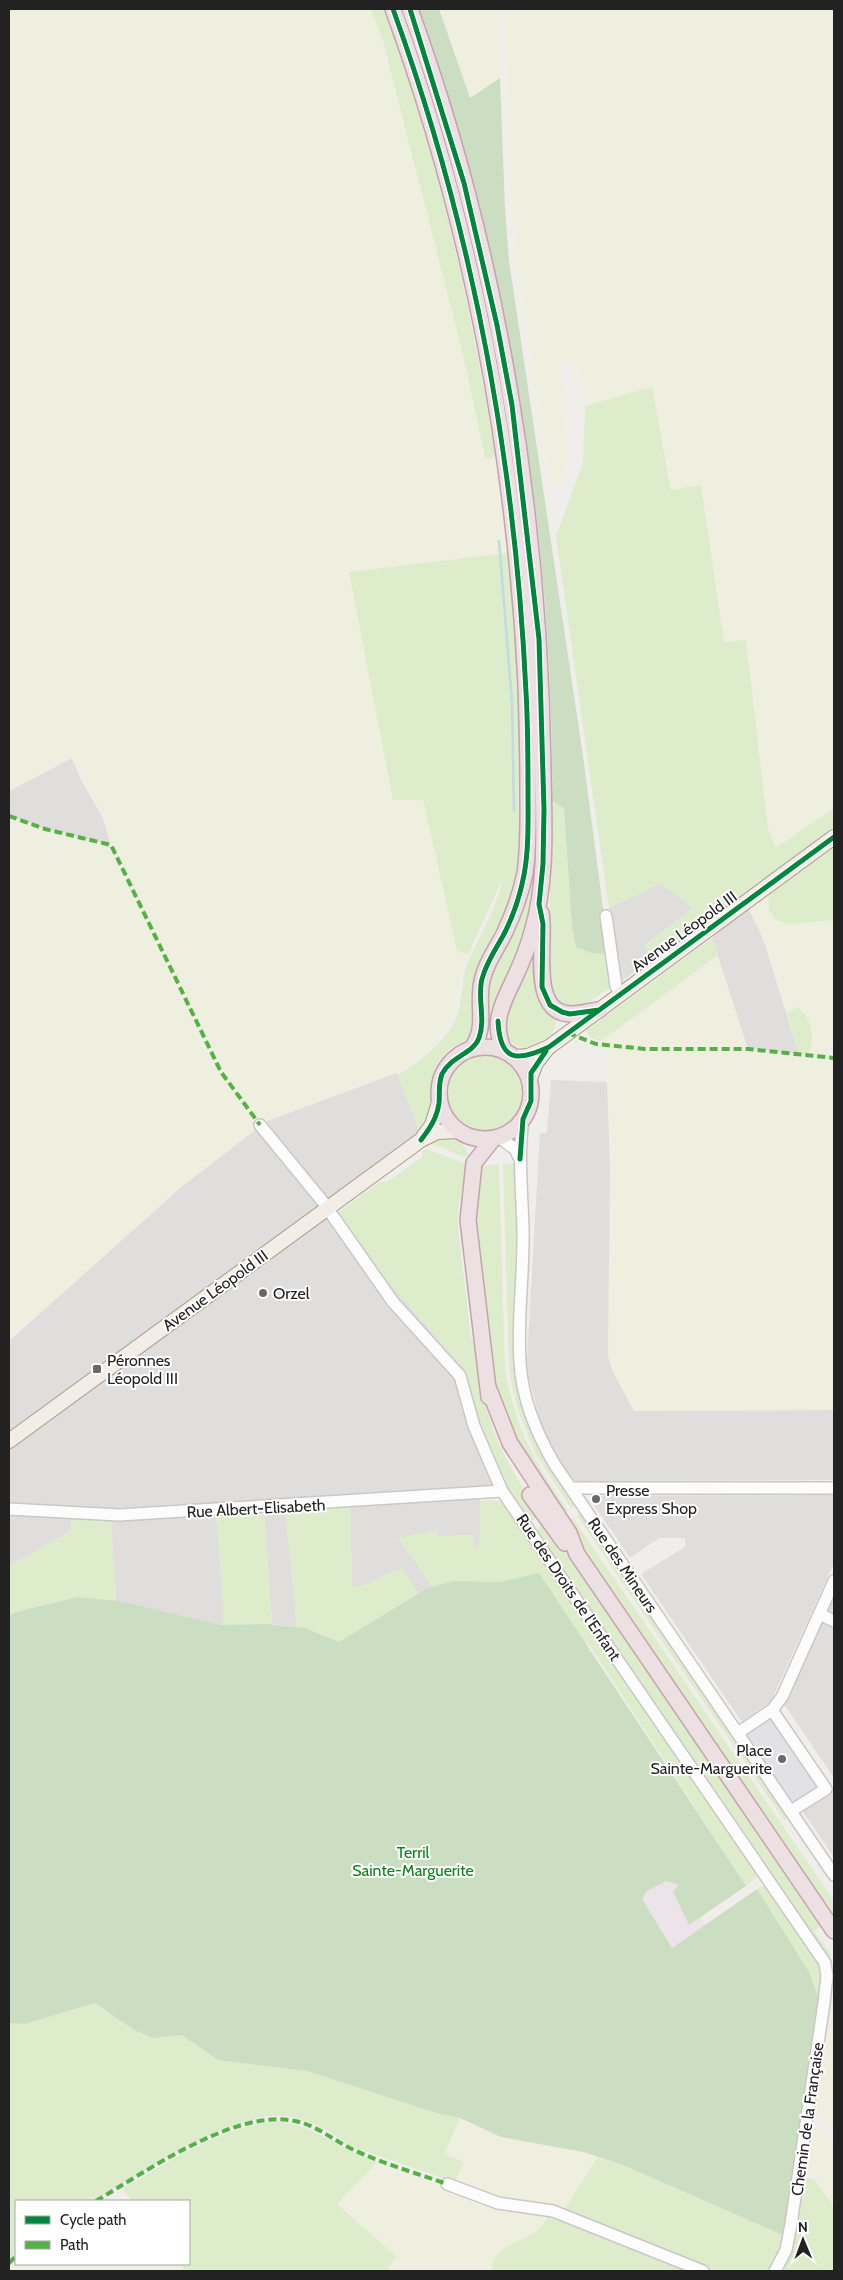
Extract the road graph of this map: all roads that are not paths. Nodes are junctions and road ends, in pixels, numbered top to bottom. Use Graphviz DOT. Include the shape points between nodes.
graph roads {
  1 [pos="393,9"];
  2 [pos="410,9"];
  3 [pos="834,837"];
  4 [pos="539,904"];
  5 [pos="606,916"];
  6 [pos="620,995"];
  7 [pos="599,1010"];
  8 [pos="550,1047"];
  9 [pos="471,1049"];
  10 [pos="509,1054"];
  11 [pos="530,1081"];
  12 [pos="439,1102"];
  13 [pos="524,1119"];
  14 [pos="260,1125"];
  15 [pos="461,1132"];
  16 [pos="496,1138"];
  17 [pos="421,1140"];
  18 [pos="520,1158"];
  19 [pos="474,1163"];
  20 [pos="327,1208"];
  21 [pos="9,1441"];
  22 [pos="571,1488"];
  23 [pos="834,1488"];
  24 [pos="502,1491"];
  25 [pos="9,1509"];
  26 [pos="834,1580"];
  27 [pos="819,1614"];
  28 [pos="834,1621"];
  29 [pos="772,1710"];
  30 [pos="738,1733"];
  31 [pos="830,1787"];
  32 [pos="791,1811"];
  33 [pos="834,1875"];
  34 [pos="834,1931"];
  35 [pos="825,1963"];
  36 [pos="447,2184"];
  37 [pos="703,2271"];
  38 [pos="775,2271"];
  1 -- 9 [label="highway" via="427,111 482,327 509,494 524,638 528,807 524,873 513,912 482,979 481,1027 479,1038"];
  2 -- 4 [label="highway" via="464,183 512,405 539,639 544,809"];
  3 -- 6 [label="main road, Avenue Léopold III"];
  4 -- 7 [label="highway" via="543,924 542,987 547,1000 555,1009 570,1014"];
  4 -- 10 [label="highway" via="525,955 498,1015 500,1042"];
  5 -- 6 [label="street"];
  6 -- 7 [label="main road, Avenue Léopold III"];
  7 -- 8 [label="main road, Avenue Léopold III"];
  8 -- 10 [label="main road, Avenue Léopold III" via="528,1056"];
  8 -- 11 [label="main road, Avenue Léopold III" via="536,1063"];
  9 -- 10 [label="highway" via="483,1047"];
  9 -- 12 [label="highway" via="459,1055 445,1070 438,1088"];
  10 -- 11 [label="highway" via="520,1063"];
  11 -- 13 [label="highway" via="531,1100"];
  12 -- 15 [label="highway" via="447,1120"];
  12 -- 17 [label="main road, Avenue Léopold III" via="432,1125"];
  13 -- 16 [label="highway" via="513,1130"];
  13 -- 18 [label="street, Rue des Mineurs"];
  14 -- 20 [label="street, Rue des Droits de l'Enfant"];
  15 -- 16 [label="highway" via="480,1139"];
  15 -- 17 [label="main road, Avenue Léopold III" via="437,1132"];
  15 -- 19 [label="highway"];
  16 -- 18 [label="street" via="515,1149"];
  16 -- 19 [label="highway"];
  17 -- 20 [label="main road, Avenue Léopold III"];
  18 -- 22 [label="street, Rue des Mineurs" via="522,1379 540,1440"];
  19 -- 34 [label="highway" via="468,1220 488,1387 510,1443 562,1522 578,1554"];
  20 -- 21 [label="main road, Avenue Léopold III"];
  20 -- 24 [label="street, Rue des Droits de l'Enfant" via="393,1302 460,1376 474,1426"];
  22 -- 23 [label="street"];
  22 -- 30 [label="street, Rue des Mineurs"];
  24 -- 25 [label="street, Rue Albert-Elisabeth" via="119,1515"];
  24 -- 35 [label="street, Rue des Droits de l'Enfant"];
  26 -- 27 [label="street"];
  27 -- 28 [label="street"];
  27 -- 29 [label="street" via="782,1697"];
  29 -- 30 [label="street"];
  29 -- 31 [label="street"];
  30 -- 32 [label="street, Rue des Mineurs"];
  31 -- 32 [label="street"];
  32 -- 33 [label="street, Rue des Mineurs"];
  35 -- 38 [label="street, Chemin de la Française" via="824,2003 791,2224 786,2250"];
  36 -- 37 [label="street" via="498,2203 553,2211"];
}
